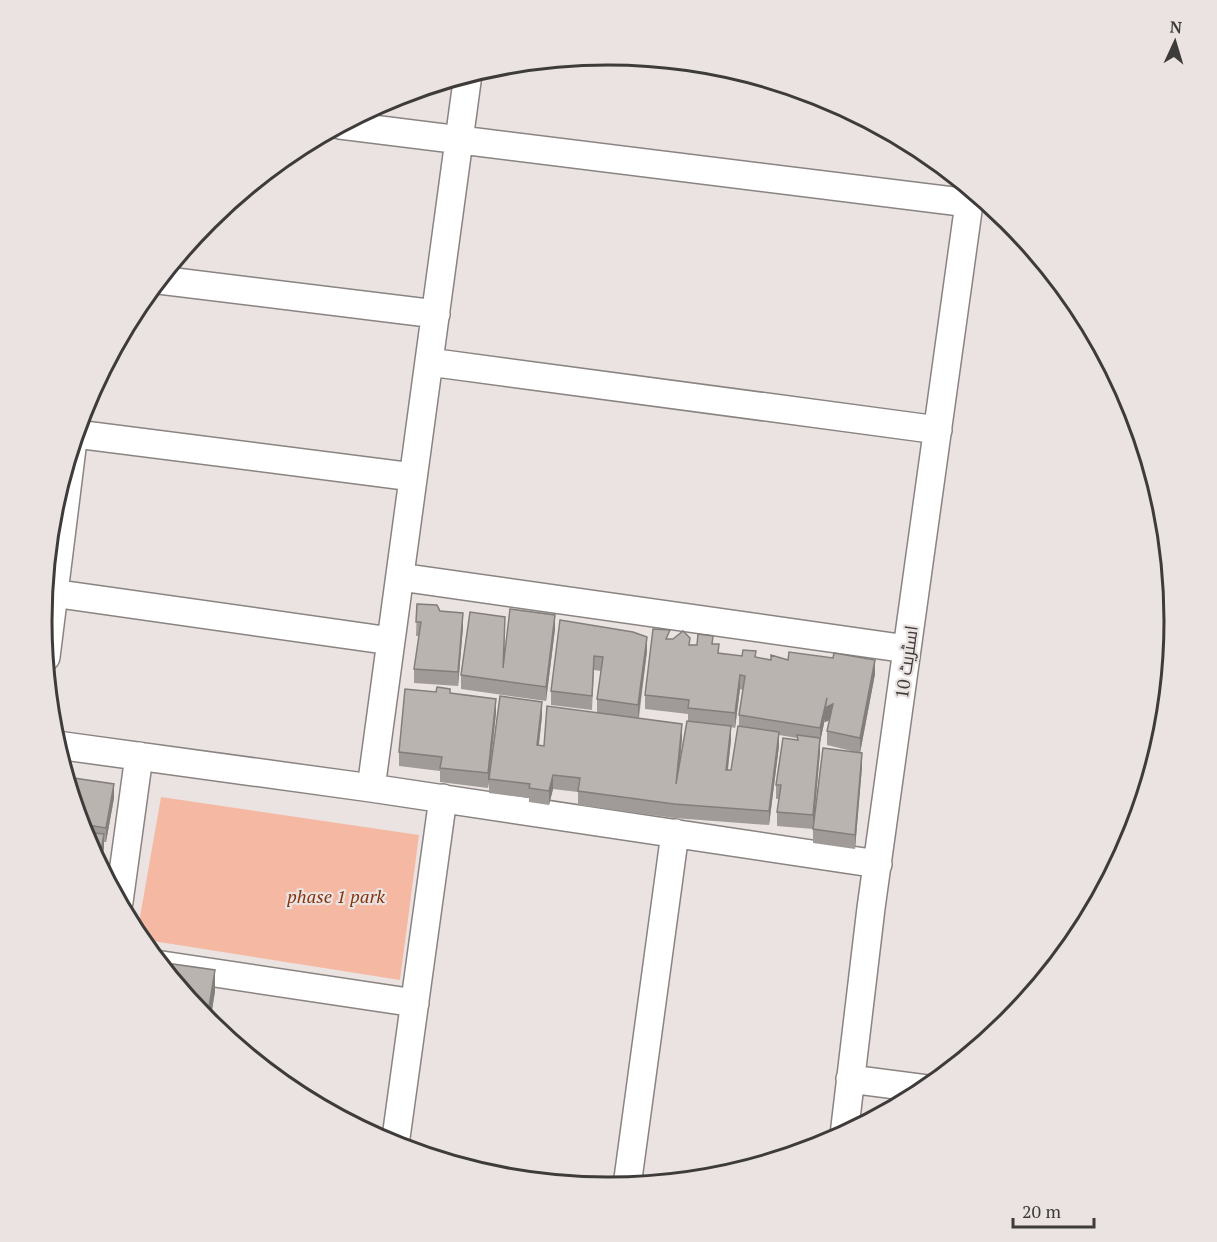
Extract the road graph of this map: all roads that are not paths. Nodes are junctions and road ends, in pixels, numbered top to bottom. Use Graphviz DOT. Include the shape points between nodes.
graph roads {
  1 [pos="467,84"];
  2 [pos="354,127"];
  3 [pos="460,139"];
  4 [pos="966,196"];
  5 [pos="970,199"];
  6 [pos="168,281"];
  7 [pos="436,314"];
  8 [pos="429,362"];
  9 [pos="938,430"];
  10 [pos="85,435"];
  11 [pos="413,477"];
  12 [pos="400,577"];
  13 [pos="54,593"];
  14 [pos="391,641"];
  15 [pos="907,649"];
  16 [pos="67,746"];
  17 [pos="139,756"];
  18 [pos="371,788"];
  19 [pos="443,798"];
  20 [pos="675,833"];
  21 [pos="878,864"];
  22 [pos="121,888"];
  23 [pos="173,967"];
  24 [pos="415,1004"];
  25 [pos="850,1079"];
  26 [pos="911,1087"];
  27 [pos="845,1124"];
  28 [pos="396,1135"];
  29 [pos="628,1176"];
  1 -- 3 [label="street"];
  2 -- 3 [label="street"];
  3 -- 4 [label="street"];
  3 -- 7 [label="street"];
  5 -- 9 [label="street, اسٹریٹ 10"];
  6 -- 7 [label="street"];
  7 -- 8 [label="street"];
  8 -- 9 [label="street"];
  8 -- 11 [label="street"];
  9 -- 15 [label="street, اسٹریٹ 10"];
  10 -- 11 [label="street"];
  11 -- 12 [label="street"];
  12 -- 14 [label="street"];
  12 -- 15 [label="street"];
  13 -- 14 [label="street"];
  14 -- 18 [label="street"];
  15 -- 21 [label="street, اسٹریٹ 10"];
  16 -- 17 [label="street"];
  17 -- 18 [label="street"];
  17 -- 22 [label="street"];
  18 -- 19 [label="street"];
  19 -- 20 [label="street"];
  19 -- 24 [label="street"];
  20 -- 21 [label="street"];
  20 -- 29 [label="street"];
  21 -- 25 [label="street, اسٹریٹ 10"];
  23 -- 24 [label="street"];
  24 -- 28 [label="street"];
  25 -- 26 [label="street"];
  25 -- 27 [label="street, اسٹریٹ 10"];
}
